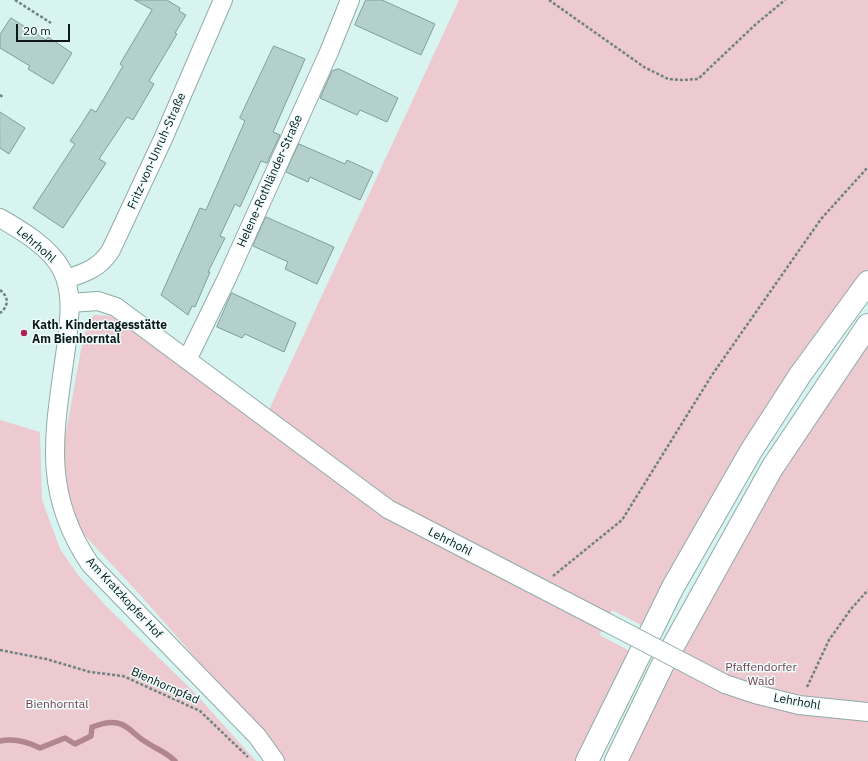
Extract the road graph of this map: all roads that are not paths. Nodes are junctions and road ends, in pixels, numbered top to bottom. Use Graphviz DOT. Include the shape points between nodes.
graph roads {
  1 [pos="350,0"];
  2 [pos="221,1"];
  3 [pos="0,218"];
  4 [pos="66,279"];
  5 [pos="868,282"];
  6 [pos="70,303"];
  7 [pos="868,325"];
  8 [pos="187,360"];
  9 [pos="868,712"];
  10 [pos="275,761"];
  11 [pos="587,761"];
  12 [pos="616,761"];
  1 -- 8 [label="street, Helene-Rothländer-Straße" via="227,278"];
  2 -- 4 [label="street, Fritz-von-Unruh-Straße" via="163,139 106,259 92,270"];
  3 -- 4 [label="street, Lehrhohl" via="44,248 58,263"];
  4 -- 6 [label="street, Am Kratzkopfer Hof"];
  5 -- 11 [label="highway" via="800,375 751,451 673,587"];
  6 -- 8 [label="street, Lehrhohl" via="92,301 116,307"];
  6 -- 10 [label="street, Am Kratzkopfer Hof" via="54,447 56,480 62,509 71,532 90,564 257,736"];
  7 -- 12 [label="highway" via="772,468 673,646"];
  8 -- 9 [label="street, Lehrhohl, bridge" via="388,509 539,588 725,684 800,705"];
}
